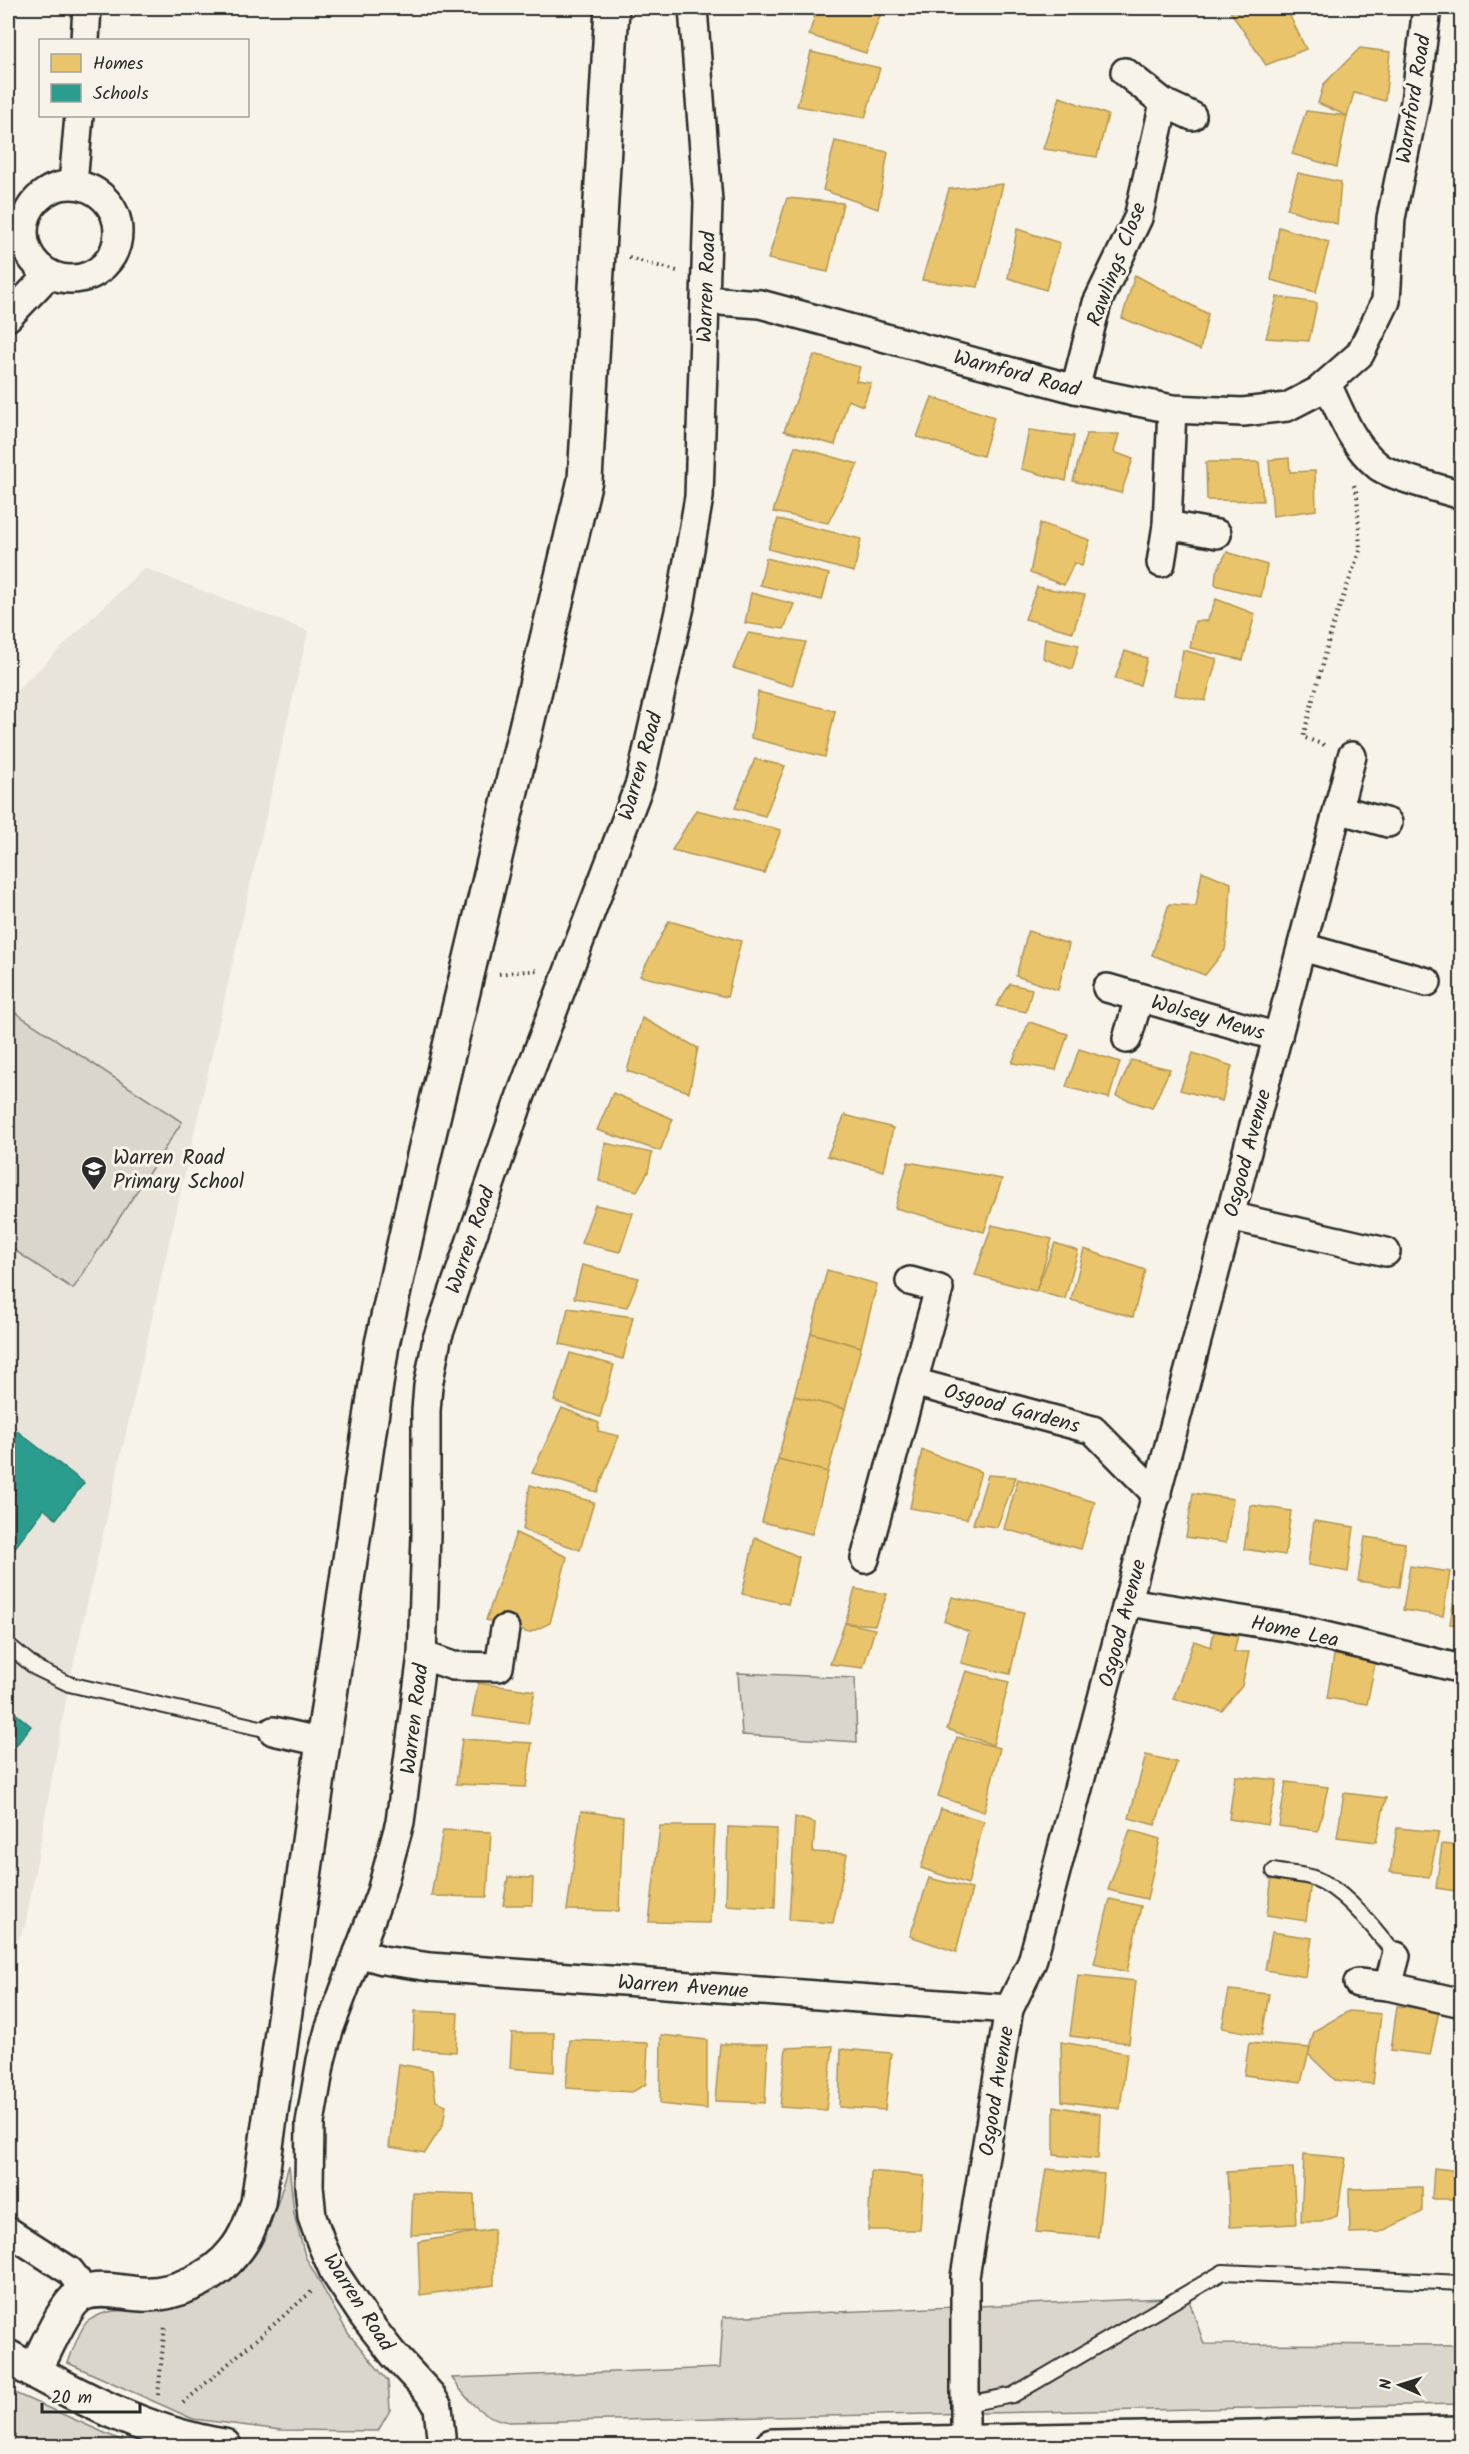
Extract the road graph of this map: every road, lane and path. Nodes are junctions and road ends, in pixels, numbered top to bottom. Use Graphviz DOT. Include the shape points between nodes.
graph roads {
  1 [pos="87,8"];
  2 [pos="612,8"];
  3 [pos="693,8"];
  4 [pos="1427,8"];
  5 [pos="85,39"];
  6 [pos="1125,72"];
  7 [pos="1164,103"];
  8 [pos="1192,116"];
  9 [pos="79,117"];
  10 [pos="73,184"];
  11 [pos="598,250"];
  12 [pos="50,274"];
  13 [pos="706,289"];
  14 [pos="8,317"];
  15 [pos="1327,384"];
  16 [pos="1075,388"];
  17 [pos="1172,408"];
  18 [pos="1353,484"];
  19 [pos="1461,495"];
  20 [pos="1167,525"];
  21 [pos="1217,534"];
  22 [pos="1161,563"];
  23 [pos="1352,756"];
  24 [pos="1338,809"];
  25 [pos="1388,823"];
  26 [pos="1302,947"];
  27 [pos="570,966"];
  28 [pos="466,978"];
  29 [pos="1427,982"];
  30 [pos="1107,988"];
  31 [pos="1139,998"];
  32 [pos="1278,1037"];
  33 [pos="1127,1039"];
  34 [pos="1230,1216"];
  35 [pos="1386,1252"];
  36 [pos="910,1281"];
  37 [pos="913,1382"];
  38 [pos="1156,1495"];
  39 [pos="866,1559"];
  40 [pos="1128,1602"];
  41 [pos="505,1629"];
  42 [pos="8,1645"];
  43 [pos="422,1655"];
  44 [pos="1461,1669"];
  45 [pos="273,1731"];
  46 [pos="323,1742"];
  47 [pos="1274,1871"];
  48 [pos="358,1953"];
  49 [pos="1396,1956"];
  50 [pos="1358,1983"];
  51 [pos="1388,1986"];
  52 [pos="1461,2003"];
  53 [pos="1009,2009"];
  54 [pos="8,2231"];
  55 [pos="334,2272"];
  56 [pos="1461,2283"];
  57 [pos="169,2291"];
  58 [pos="81,2295"];
  59 [pos="21,2365"];
  60 [pos="966,2404"];
  61 [pos="154,2429"];
  62 [pos="1461,2433"];
  63 [pos="965,2444"];
  64 [pos="224,2446"];
  65 [pos="442,2446"];
  66 [pos="772,2446"];
  1 -- 5 [label="street"];
  2 -- 11 [label="street"];
  3 -- 13 [label="street, Warren Road" via="708,202"];
  4 -- 15 [label="street, Warnford Road" via="1415,102 1391,218 1386,301 1360,354"];
  6 -- 7 [label="street"];
  7 -- 8 [label="street"];
  7 -- 16 [label="street, Rawlings Close" via="1138,218 1097,303"];
  9 -- 10 [label="street"];
  10 -- 12 [label="street" via="43,193 25,219 27,251"];
  10 -- 12 [label="street" via="102,194 112,206 119,236 115,251 94,274 80,279"];
  11 -- 13 [label="path"];
  11 -- 28 [label="street" via="585,480"];
  12 -- 14 [label="street"];
  13 -- 16 [label="street, Warnford Road"];
  13 -- 27 [label="street, Warren Road" via="699,497 680,607 640,783"];
  15 -- 17 [label="street, Warnford Road" via="1287,407 1243,412"];
  15 -- 19 [label="street" via="1351,436 1379,468"];
  16 -- 17 [label="street, Warnford Road"];
  17 -- 20 [label="street"];
  18 -- 23 [label="path" via="1360,550 1332,628 1303,737"];
  20 -- 21 [label="street"];
  20 -- 22 [label="street"];
  23 -- 24 [label="street, Osgood Avenue"];
  24 -- 25 [label="street"];
  24 -- 26 [label="street, Osgood Avenue"];
  26 -- 29 [label="street"];
  26 -- 32 [label="street, Osgood Avenue"];
  27 -- 28 [label="path"];
  27 -- 43 [label="street, Warren Road" via="437,1339 426,1411"];
  28 -- 46 [label="street" via="382,1344"];
  30 -- 31 [label="street, Wolsey Mews"];
  31 -- 32 [label="street, Wolsey Mews"];
  31 -- 33 [label="street, Wolsey Mews"];
  32 -- 34 [label="street, Osgood Avenue"];
  34 -- 35 [label="street"];
  34 -- 38 [label="street, Osgood Avenue"];
  36 -- 37 [label="street" via="939,1289"];
  37 -- 38 [label="street, Osgood Gardens" via="1093,1430"];
  37 -- 39 [label="street"];
  38 -- 40 [label="street, Osgood Avenue"];
  40 -- 44 [label="street, Home Lea" via="1292,1628"];
  40 -- 53 [label="street, Osgood Avenue" via="1032,1962"];
  41 -- 43 [label="street" via="499,1667 453,1666"];
  42 -- 45 [label="lane" via="36,1668 69,1684"];
  43 -- 48 [label="street, Warren Road" via="400,1822 381,1892"];
  45 -- 46 [label="street"];
  46 -- 57 [label="street" via="258,2203 234,2253 204,2277"];
  47 -- 49 [label="lane" via="1315,1878 1332,1888 1374,1926"];
  48 -- 53 [label="street, Warren Avenue" via="430,1967"];
  48 -- 55 [label="street, Warren Road" via="329,2030 310,2123 312,2217"];
  49 -- 51 [label="street"];
  50 -- 51 [label="street"];
  51 -- 52 [label="street"];
  53 -- 60 [label="street, Osgood Avenue" via="965,2277"];
  54 -- 58 [label="street" via="70,2271"];
  55 -- 61 [label="path"];
  55 -- 65 [label="street, Warren Road" via="386,2345 431,2395 438,2407"];
  56 -- 60 [label="lane" via="1223,2272 1013,2395"];
  57 -- 58 [label="street" via="93,2291"];
  57 -- 61 [label="path"];
  58 -- 59 [label="street"];
  59 -- 61 [label="street"];
  60 -- 63 [label="street, Osgood Avenue"];
  61 -- 64 [label="street"];
  62 -- 63 [label="street"];
  63 -- 66 [label="street"];
}
